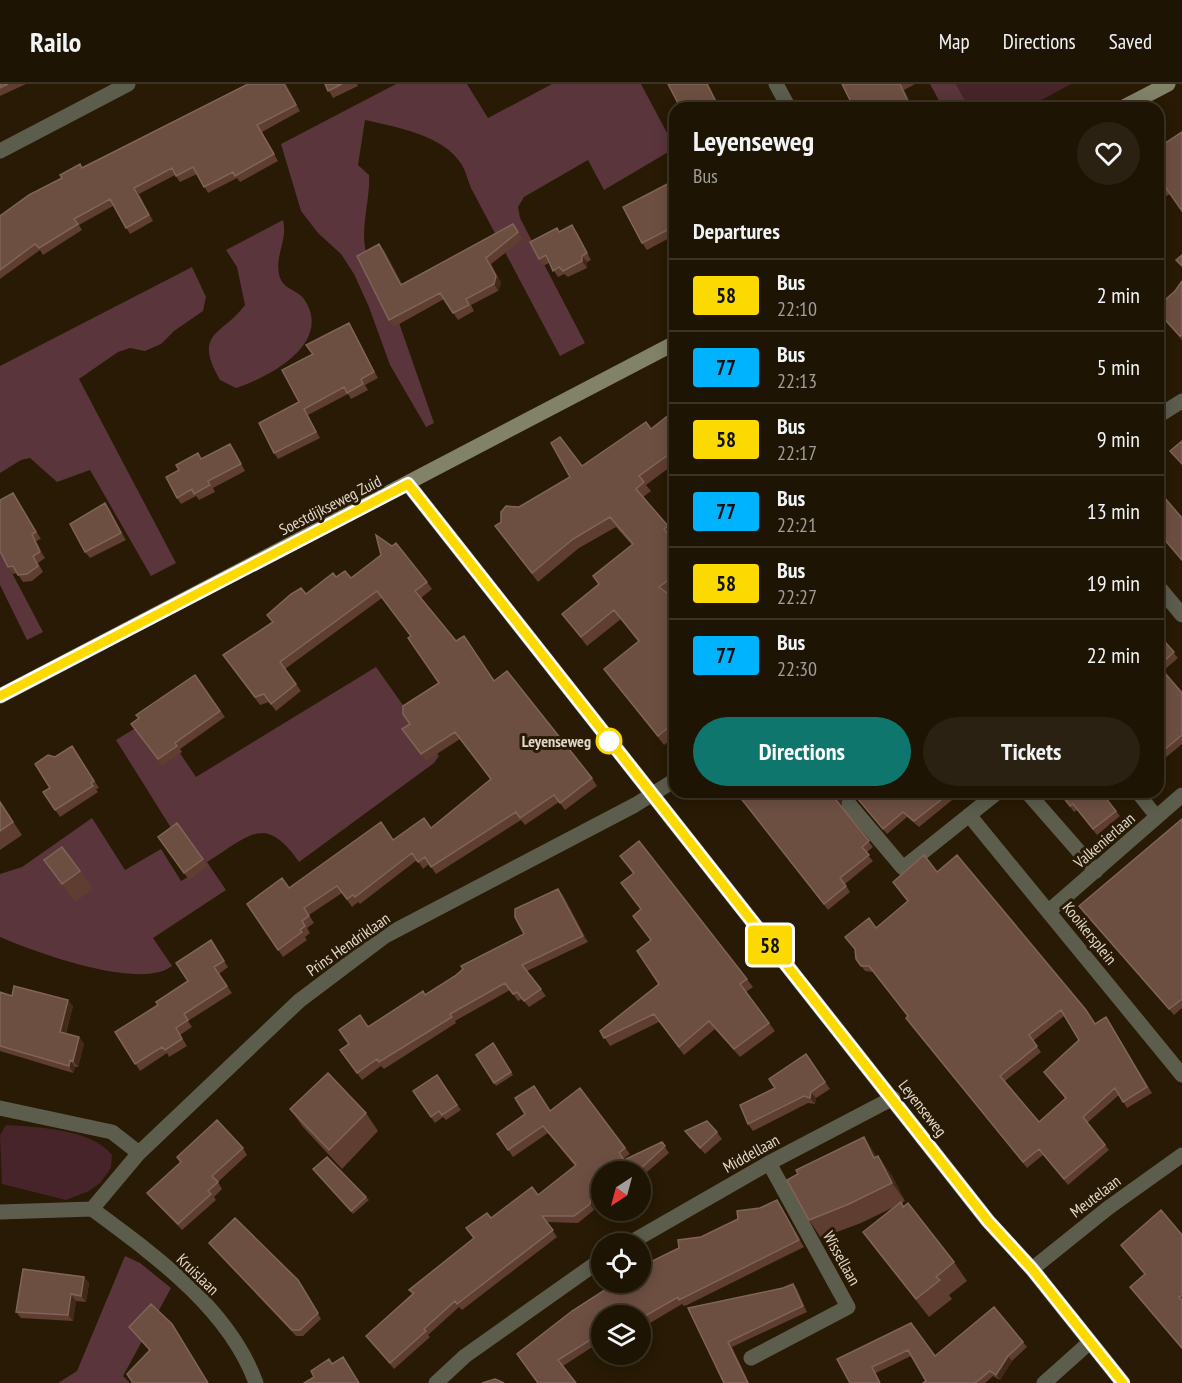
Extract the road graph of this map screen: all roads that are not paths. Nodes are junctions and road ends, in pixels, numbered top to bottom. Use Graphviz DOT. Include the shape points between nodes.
graph roads {
  1 [pos="128,84"];
  2 [pos="776,84"];
  3 [pos="1168,84"];
  4 [pos="786,102"];
  5 [pos="1134,102"];
  6 [pos="0,151"];
  7 [pos="669,346"];
  8 [pos="1182,401"];
  9 [pos="1164,412"];
  10 [pos="408,484"];
  11 [pos="1164,593"];
  12 [pos="1182,615"];
  13 [pos="0,696"];
  14 [pos="669,784"];
  15 [pos="651,795"];
  16 [pos="1182,795"];
  17 [pos="990,798"];
  18 [pos="1032,798"];
  19 [pos="1142,798"];
  20 [pos="849,804"];
  21 [pos="969,815"];
  22 [pos="1156,817"];
  23 [pos="1096,871"];
  24 [pos="1049,911"];
  25 [pos="1182,1075"];
  26 [pos="893,1098"];
  27 [pos="0,1108"];
  28 [pos="139,1152"];
  29 [pos="1180,1161"];
  30 [pos="769,1162"];
  31 [pos="92,1209"];
  32 [pos="0,1212"];
  33 [pos="647,1233"];
  34 [pos="591,1267"];
  35 [pos="1032,1269"];
  36 [pos="1090,1342"];
  37 [pos="751,1358"];
  38 [pos="256,1383"];
  39 [pos="436,1383"];
  40 [pos="1044,1383"];
  41 [pos="1124,1383"];
  1 -- 6 [label="street"];
  2 -- 4 [label="street"];
  3 -- 5 [label="street"];
  7 -- 10 [label="street, Soestdijkseweg Zuid"];
  8 -- 9 [label="street"];
  10 -- 13 [label="street, Soestdijkseweg Zuid"];
  10 -- 15 [label="street, Leyenseweg"];
  11 -- 12 [label="street"];
  14 -- 15 [label="street, Prins Hendriklaan"];
  15 -- 26 [label="street, Leyenseweg"];
  15 -- 28 [label="street, Prins Hendriklaan" via="385,936 299,1001"];
  16 -- 22 [label="street, Valkenierlaan"];
  17 -- 21 [label="street"];
  18 -- 23 [label="street"];
  19 -- 22 [label="lane"];
  20 -- 21 [label="street" via="903,868"];
  21 -- 24 [label="street, Kooikersplein"];
  22 -- 23 [label="street, Valkenierlaan"];
  23 -- 24 [label="street, Valkenierlaan"];
  24 -- 25 [label="street, Kooikersplein"];
  26 -- 30 [label="street, Middellaan"];
  26 -- 35 [label="street, Leyenseweg" via="988,1221"];
  27 -- 28 [label="street" via="112,1132"];
  28 -- 31 [label="street"];
  29 -- 35 [label="street, Meutelaan" via="1108,1208"];
  30 -- 33 [label="street, Middellaan"];
  30 -- 37 [label="street, Wissellaan" via="848,1307"];
  31 -- 32 [label="street"];
  31 -- 38 [label="street, Kruislaan" via="143,1247 226,1327"];
  34 -- 39 [label="street" via="465,1356"];
  35 -- 36 [label="street, Leyenseweg"];
  36 -- 40 [label="street"];
  36 -- 41 [label="street, Leyenseweg"];
}
